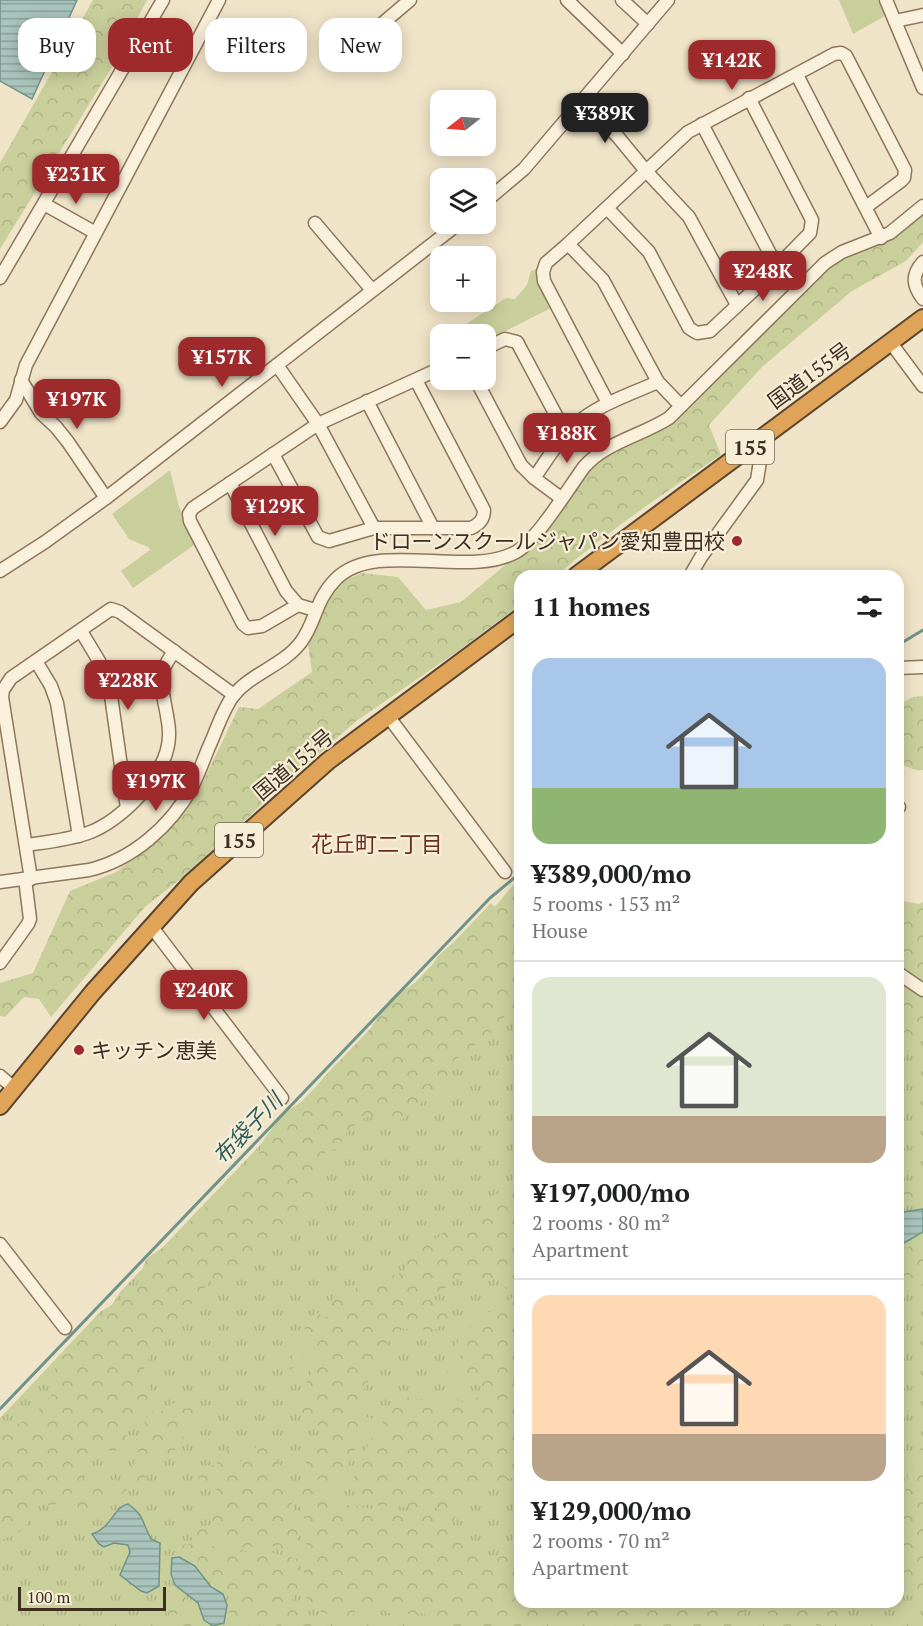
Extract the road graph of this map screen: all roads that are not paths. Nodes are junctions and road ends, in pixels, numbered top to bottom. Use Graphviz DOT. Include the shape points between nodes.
graph roads {
  1 [pos="163,0"];
  2 [pos="219,0"];
  3 [pos="410,0"];
  4 [pos="567,0"];
  5 [pos="622,0"];
  6 [pos="668,0"];
  7 [pos="886,0"];
  8 [pos="923,15"];
  9 [pos="389,18"];
  10 [pos="896,21"];
  11 [pos="648,24"];
  12 [pos="623,54"];
  13 [pos="919,70"];
  14 [pos="796,75"];
  15 [pos="923,88"];
  16 [pos="749,98"];
  17 [pos="584,101"];
  18 [pos="702,124"];
  19 [pos="646,171"];
  20 [pos="496,193"];
  21 [pos="44,204"];
  22 [pos="923,206"];
  23 [pos="866,207"];
  24 [pos="607,208"];
  25 [pos="315,224"];
  26 [pos="94,232"];
  27 [pos="445,234"];
  28 [pos="881,238"];
  29 [pos="568,244"];
  30 [pos="923,262"];
  31 [pos="777,267"];
  32 [pos="0,278"];
  33 [pos="372,290"];
  34 [pos="923,299"];
  35 [pos="737,305"];
  36 [pos="923,318"];
  37 [pos="891,343"];
  38 [pos="496,344"];
  39 [pos="277,365"];
  40 [pos="430,373"];
  41 [pos="21,380"];
  42 [pos="416,380"];
  43 [pos="658,382"];
  44 [pos="923,386"];
  45 [pos="481,390"];
  46 [pos="368,401"];
  47 [pos="608,403"];
  48 [pos="681,406"];
  49 [pos="0,422"];
  50 [pos="318,424"];
  51 [pos="566,434"];
  52 [pos="764,436"];
  53 [pos="273,454"];
  54 [pos="534,478"];
  55 [pos="230,483"];
  56 [pos="106,498"];
  57 [pos="561,498"];
  58 [pos="374,528"];
  59 [pos="433,528"];
  60 [pos="584,570"];
  61 [pos="693,570"];
  62 [pos="0,572"];
  63 [pos="298,605"];
  64 [pos="315,610"];
  65 [pos="514,622"];
  66 [pos="81,631"];
  67 [pos="174,651"];
  68 [pos="36,662"];
  69 [pos="923,667"];
  70 [pos="904,668"];
  71 [pos="234,695"];
  72 [pos="388,716"];
  73 [pos="127,808"];
  74 [pos="79,836"];
  75 [pos="26,845"];
  76 [pos="505,872"];
  77 [pos="28,879"];
  78 [pos="0,882"];
  79 [pos="151,926"];
  80 [pos="0,963"];
  81 [pos="904,977"];
  82 [pos="923,990"];
  83 [pos="0,1076"];
  84 [pos="15,1089"];
  85 [pos="282,1098"];
  86 [pos="0,1106"];
  87 [pos="0,1244"];
  88 [pos="65,1328"];
  1 -- 21 [label="street"];
  2 -- 26 [label="street"];
  3 -- 9 [label="street"];
  4 -- 12 [label="street"];
  5 -- 11 [label="street"];
  6 -- 11 [label="street"];
  7 -- 10 [label="street"];
  8 -- 10 [label="street"];
  10 -- 13 [label="street"];
  11 -- 12 [label="street"];
  12 -- 17 [label="street"];
  13 -- 15 [label="street"];
  14 -- 16 [label="street"];
  14 -- 23 [label="street"];
  14 -- 23 [label="street" via="834,54 846,56 904,165 901,181"];
  16 -- 18 [label="street"];
  16 -- 31 [label="street" via="812,222 810,233"];
  17 -- 19 [label="street"];
  17 -- 20 [label="street" via="524,169"];
  18 -- 19 [label="street"];
  18 -- 31 [label="street"];
  19 -- 24 [label="street"];
  19 -- 35 [label="street" via="693,222"];
  21 -- 26 [label="street"];
  21 -- 32 [label="street"];
  22 -- 28 [label="street"];
  23 -- 28 [label="street"];
  24 -- 29 [label="street"];
  24 -- 35 [label="street" via="649,252 693,332 710,331"];
  25 -- 33 [label="street"];
  26 -- 41 [label="street"];
  27 -- 33 [label="street"];
  28 -- 48 [label="street" via="842,252 825,263"];
  29 -- 43 [label="street" via="607,287"];
  29 -- 47 [label="street" via="546,263 544,281"];
  30 -- 34 [label="street" via="914,282"];
  31 -- 35 [label="street"];
  33 -- 39 [label="street"];
  36 -- 37 [label="highway, 国道155号 / 155"];
  37 -- 44 [label="street"];
  37 -- 52 [label="highway, 国道155号 / 155"];
  38 -- 51 [label="street" via="506,339 517,342"];
  39 -- 50 [label="street"];
  39 -- 56 [label="street"];
  40 -- 42 [label="street"];
  41 -- 49 [label="street" via="16,400"];
  41 -- 56 [label="street" via="41,413 68,442"];
  42 -- 46 [label="street"];
  42 -- 59 [label="street" via="484,510 480,523 471,528"];
  43 -- 47 [label="street"];
  43 -- 48 [label="street"];
  45 -- 54 [label="street" via="521,465"];
  46 -- 50 [label="street"];
  46 -- 59 [label="street"];
  47 -- 51 [label="street"];
  48 -- 57 [label="street" via="646,432 609,447 592,459"];
  50 -- 53 [label="street"];
  50 -- 58 [label="street"];
  51 -- 54 [label="street"];
  52 -- 60 [label="highway, 国道155号 / 155"];
  52 -- 61 [label="street" via="757,480"];
  53 -- 55 [label="street"];
  53 -- 58 [label="street" via="318,537 328,541"];
  54 -- 57 [label="street"];
  55 -- 63 [label="street" via="286,591"];
  55 -- 63 [label="street" via="189,514 243,624 248,628 262,626"];
  56 -- 62 [label="street"];
  57 -- 64 [label="street" via="534,537 508,556 488,561 386,561 354,567 337,578"];
  58 -- 59 [label="street"];
  63 -- 64 [label="street"];
  64 -- 71 [label="street" via="300,643"];
  65 -- 72 [label="highway, 国道155号 / 155"];
  66 -- 67 [label="street" via="111,609"];
  66 -- 68 [label="street"];
  66 -- 73 [label="street" via="99,661 111,696"];
  67 -- 71 [label="street"];
  67 -- 73 [label="street" via="162,677 170,737 165,757 157,774"];
  68 -- 74 [label="street" via="57,703"];
  68 -- 75 [label="street" via="10,678 2,697"];
  69 -- 70 [label="street"];
  71 -- 77 [label="street" via="192,786 158,830 132,851 100,867"];
  72 -- 76 [label="street"];
  72 -- 79 [label="highway, 国道155号 / 155" via="282,801 191,883"];
  73 -- 74 [label="street"];
  74 -- 75 [label="street"];
  75 -- 77 [label="street"];
  77 -- 78 [label="street"];
  77 -- 80 [label="street" via="30,919"];
  79 -- 84 [label="highway, 国道155号 / 155"];
  79 -- 85 [label="street"];
  81 -- 82 [label="street"];
  83 -- 84 [label="street"];
  84 -- 86 [label="highway, 国道155号 / 155"];
  87 -- 88 [label="street"];
}
